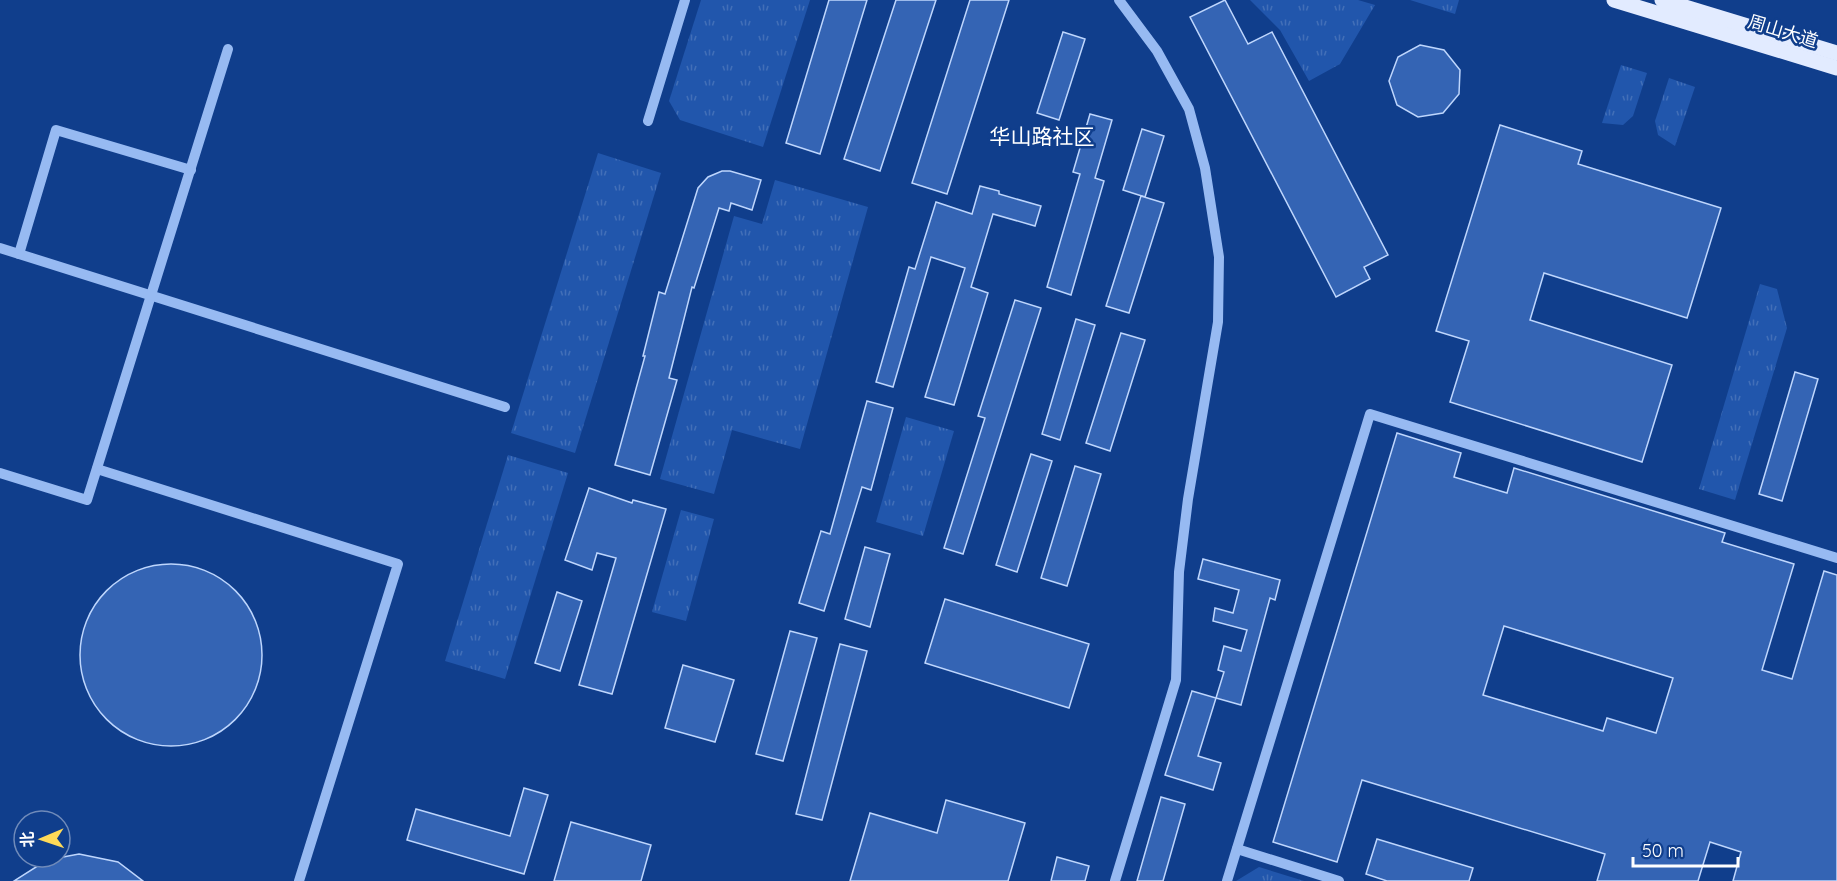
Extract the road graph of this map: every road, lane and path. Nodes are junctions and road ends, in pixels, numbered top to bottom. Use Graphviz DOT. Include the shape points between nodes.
graph roads {
  1 [pos="685,0"];
  2 [pos="1119,0"];
  3 [pos="1614,0"];
  4 [pos="1662,0"];
  5 [pos="228,49"];
  6 [pos="1837,53"];
  7 [pos="1837,68"];
  8 [pos="648,121"];
  9 [pos="190,170"];
  10 [pos="0,248"];
  11 [pos="19,254"];
  12 [pos="151,296"];
  13 [pos="505,407"];
  14 [pos="97,469"];
  15 [pos="0,473"];
  16 [pos="1837,558"];
  17 [pos="1237,849"];
  18 [pos="299,881"];
  19 [pos="1115,881"];
  20 [pos="1227,881"];
  21 [pos="1339,881"];
  1 -- 8 [label="street"];
  2 -- 19 [label="street" via="1157,51 1189,109 1205,168 1219,257 1218,322 1179,572 1176,680"];
  3 -- 7 [label="main road, 周山大道"];
  4 -- 6 [label="main road, 周山大道"];
  5 -- 9 [label="street"];
  9 -- 11 [label="street" via="56,130"];
  9 -- 12 [label="street"];
  10 -- 11 [label="street"];
  11 -- 12 [label="street"];
  12 -- 13 [label="street"];
  12 -- 14 [label="street"];
  14 -- 15 [label="street" via="87,500"];
  14 -- 18 [label="street" via="398,564"];
  16 -- 17 [label="street" via="1370,414"];
  17 -- 20 [label="street"];
  17 -- 21 [label="street"];
}
